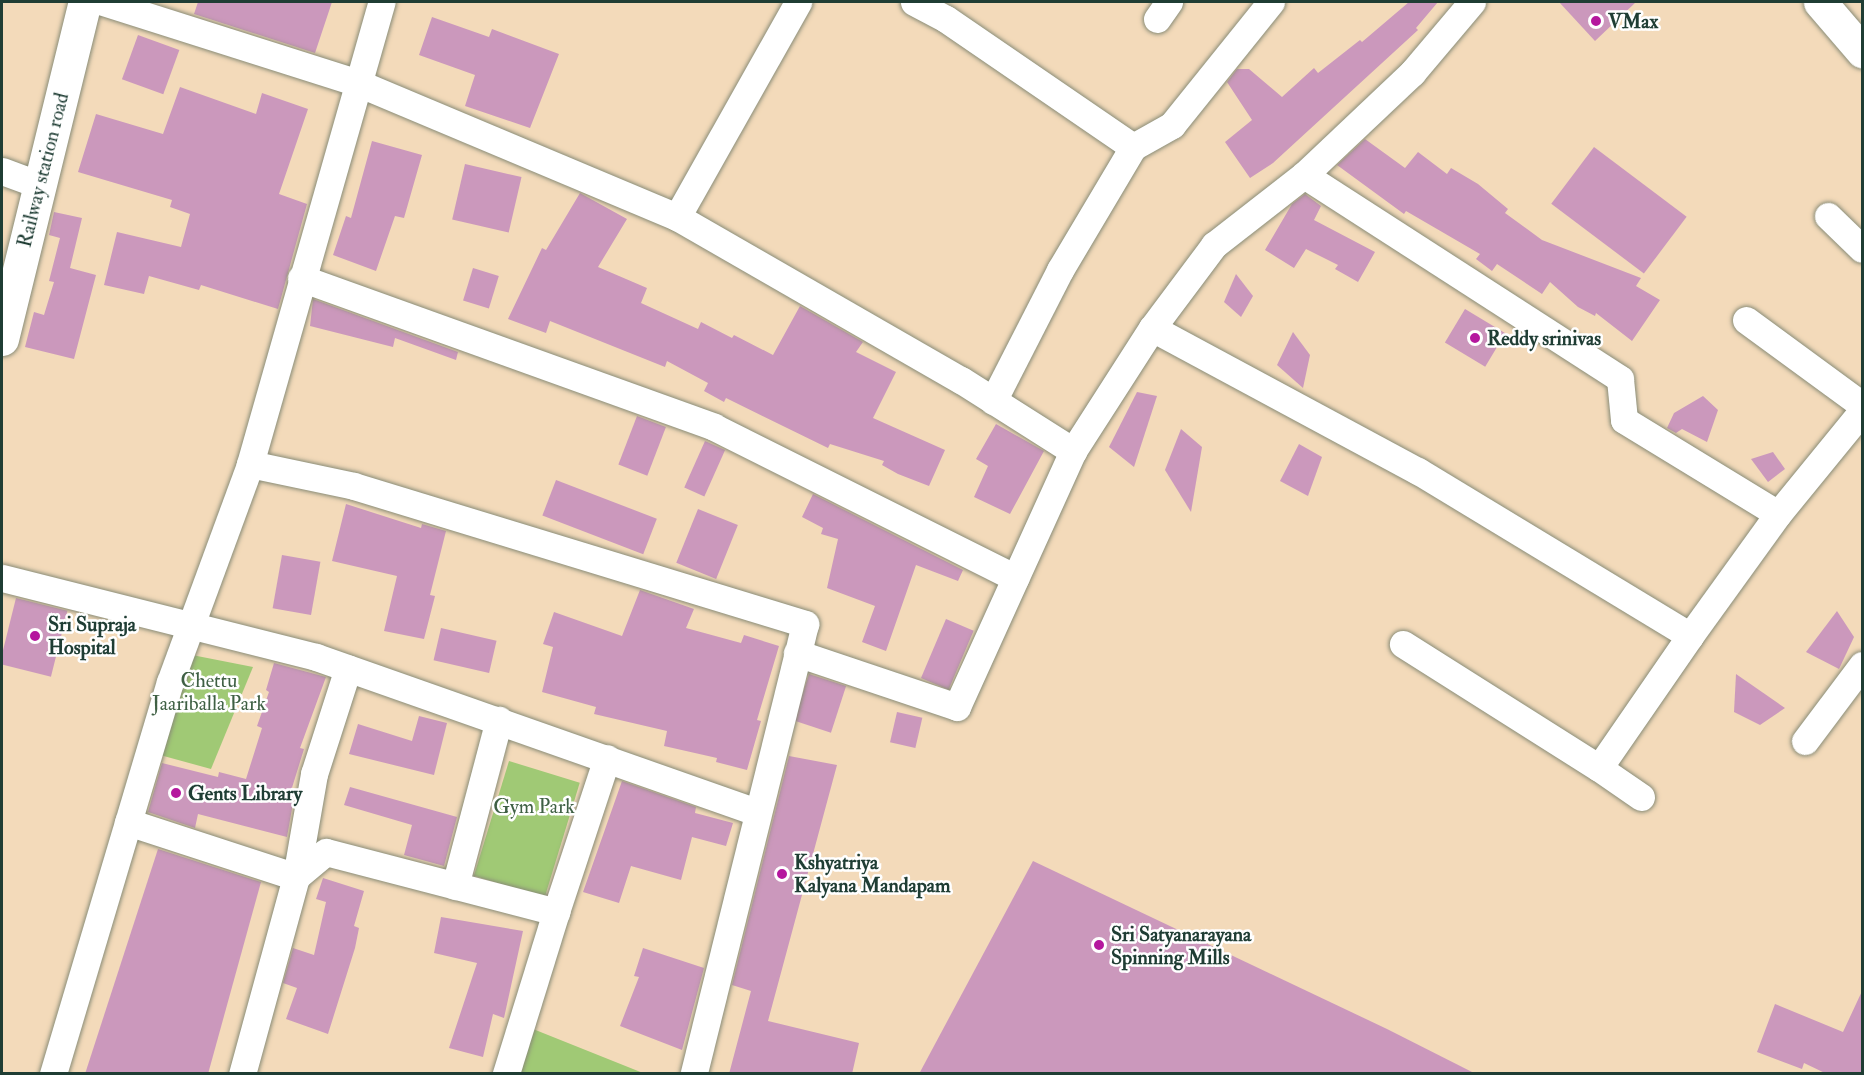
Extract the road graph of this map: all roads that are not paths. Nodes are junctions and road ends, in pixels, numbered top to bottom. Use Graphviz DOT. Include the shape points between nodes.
graph roads {
  1 [pos="85,2"];
  2 [pos="103,2"];
  3 [pos="382,2"];
  4 [pos="798,2"];
  5 [pos="914,2"];
  6 [pos="1270,2"];
  7 [pos="1472,2"];
  8 [pos="1820,2"];
  9 [pos="952,10"];
  10 [pos="1863,51"];
  11 [pos="358,83"];
  12 [pos="1133,147"];
  13 [pos="2,171"];
  14 [pos="1304,175"];
  15 [pos="40,185"];
  16 [pos="1828,216"];
  17 [pos="677,217"];
  18 [pos="1863,249"];
  19 [pos="302,278"];
  20 [pos="1746,320"];
  21 [pos="1152,328"];
  22 [pos="2,339"];
  23 [pos="993,401"];
  24 [pos="1863,405"];
  25 [pos="1863,411"];
  26 [pos="1073,451"];
  27 [pos="250,464"];
  28 [pos="1778,514"];
  29 [pos="2,578"];
  30 [pos="1015,578"];
  31 [pos="191,626"];
  32 [pos="1690,636"];
  33 [pos="1402,644"];
  34 [pos="797,653"];
  35 [pos="1863,665"];
  36 [pos="348,668"];
  37 [pos="499,720"];
  38 [pos="1805,741"];
  39 [pos="607,758"];
  40 [pos="1599,768"];
  41 [pos="1641,797"];
  42 [pos="757,812"];
  43 [pos="128,822"];
  44 [pos="296,877"];
  45 [pos="455,886"];
  46 [pos="556,912"];
  47 [pos="53,1074"];
  48 [pos="242,1074"];
  49 [pos="506,1074"];
  50 [pos="694,1074"];
  1 -- 15 [label="street, Railway station road"];
  2 -- 11 [label="street"];
  3 -- 11 [label="street"];
  4 -- 17 [label="street"];
  5 -- 9 [label="street"];
  6 -- 12 [label="street" via="1172,125"];
  7 -- 14 [label="street" via="1412,74"];
  8 -- 10 [label="street"];
  9 -- 12 [label="street"];
  11 -- 17 [label="street"];
  11 -- 19 [label="street"];
  12 -- 23 [label="street" via="1060,270"];
  13 -- 15 [label="street"];
  14 -- 21 [label="street" via="1214,245"];
  14 -- 28 [label="street" via="1620,379 1624,420"];
  15 -- 22 [label="street, Railway station road"];
  16 -- 18 [label="street"];
  17 -- 23 [label="street"];
  19 -- 27 [label="street"];
  19 -- 30 [label="street" via="714,427"];
  20 -- 24 [label="street"];
  21 -- 26 [label="street"];
  21 -- 32 [label="street" via="1418,471"];
  23 -- 26 [label="street"];
  25 -- 28 [label="street"];
  26 -- 30 [label="street"];
  27 -- 31 [label="street"];
  27 -- 34 [label="street" via="354,486 805,624"];
  28 -- 32 [label="street"];
  29 -- 31 [label="street"];
  30 -- 34 [label="street" via="957,707"];
  31 -- 36 [label="street"];
  31 -- 43 [label="street"];
  32 -- 40 [label="street"];
  33 -- 40 [label="street"];
  34 -- 42 [label="street"];
  35 -- 38 [label="street"];
  36 -- 37 [label="street"];
  36 -- 44 [label="street" via="314,774"];
  37 -- 39 [label="street"];
  37 -- 45 [label="street"];
  39 -- 42 [label="street"];
  39 -- 46 [label="street"];
  40 -- 41 [label="street"];
  42 -- 50 [label="street"];
  43 -- 44 [label="street"];
  43 -- 47 [label="street"];
  44 -- 45 [label="street" via="326,852"];
  44 -- 48 [label="street"];
  45 -- 46 [label="street"];
  46 -- 49 [label="street"];
}
